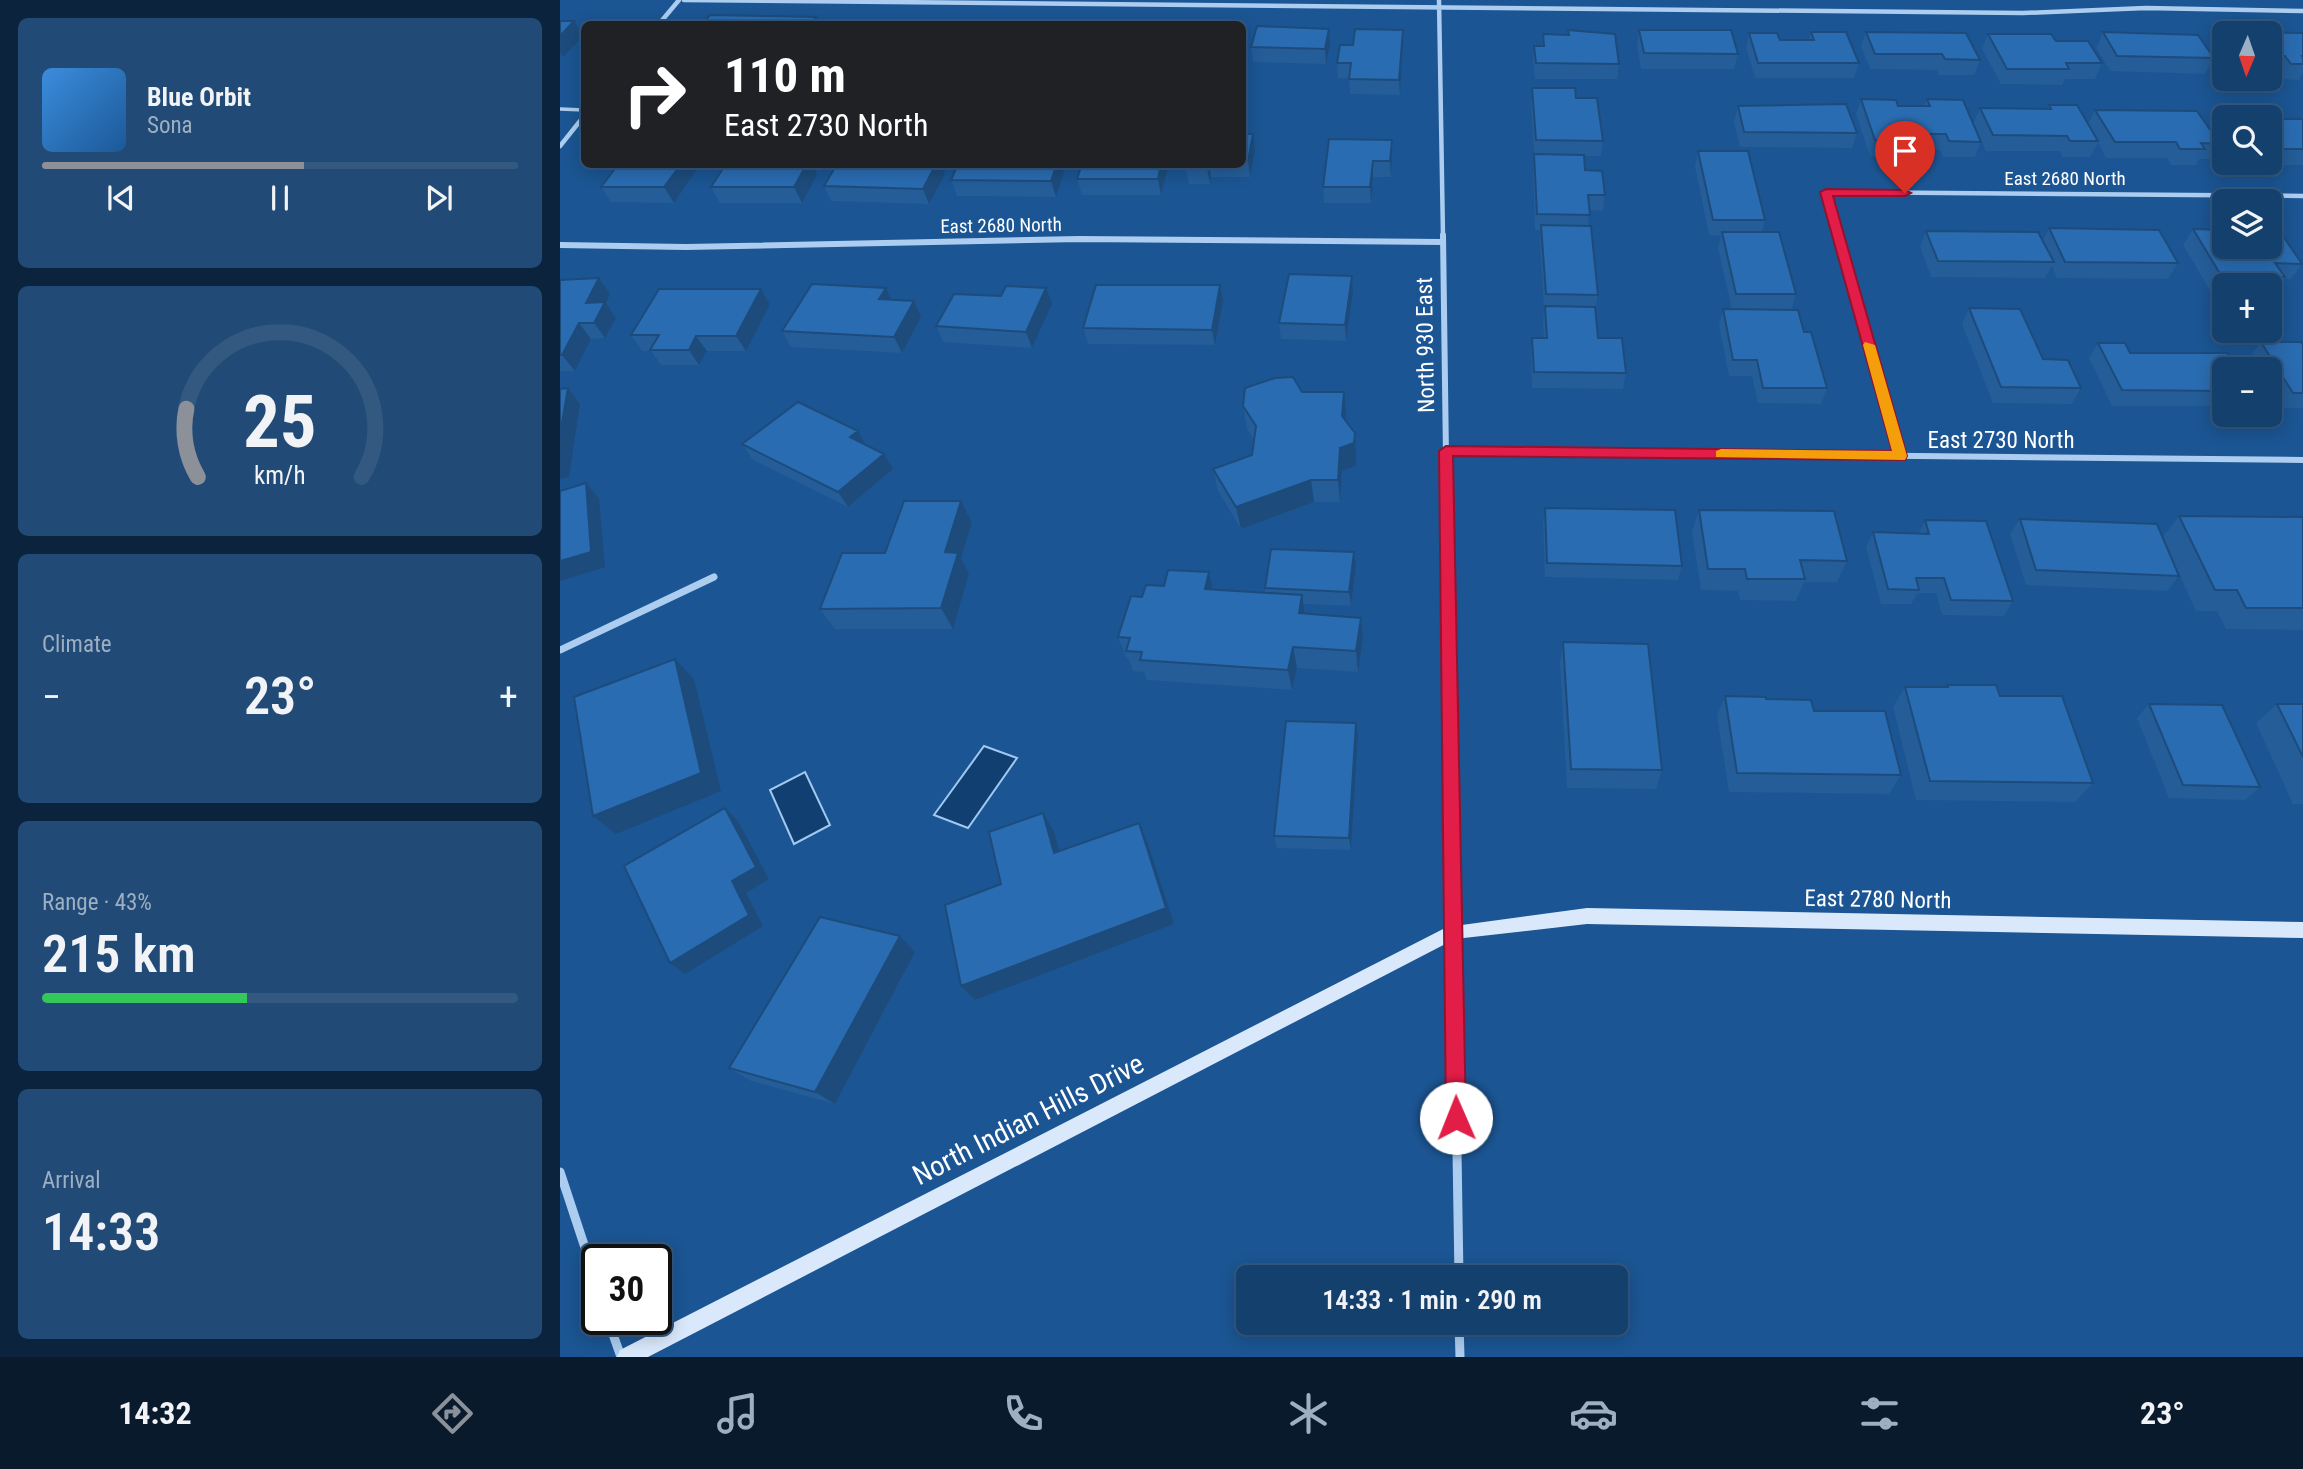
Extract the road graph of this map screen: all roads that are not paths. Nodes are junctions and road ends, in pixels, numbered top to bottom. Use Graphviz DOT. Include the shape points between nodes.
graph roads {
  1 [pos="679,0"];
  2 [pos="684,0"];
  3 [pos="1790,0"];
  4 [pos="2141,0"];
  5 [pos="1439,4"];
  6 [pos="2146,8"];
  7 [pos="2303,10"];
  8 [pos="1794,11"];
  9 [pos="662,21"];
  10 [pos="560,109"];
  11 [pos="581,110"];
  12 [pos="581,120"];
  13 [pos="560,146"];
  14 [pos="2303,196"];
  15 [pos="1443,242"];
  16 [pos="560,244"];
  17 [pos="1446,451"];
  18 [pos="1900,456"];
  19 [pos="2303,460"];
  20 [pos="714,577"];
  21 [pos="560,650"];
  22 [pos="2303,930"];
  23 [pos="1453,932"];
  24 [pos="560,1172"];
  25 [pos="584,1244"];
  26 [pos="1459,1265"];
  27 [pos="613,1335"];
  28 [pos="1459,1335"];
  29 [pos="621,1357"];
  30 [pos="627,1357"];
  31 [pos="1460,1357"];
  1 -- 9 [label="street"];
  2 -- 5 [label="street"];
  3 -- 8 [label="street"];
  4 -- 6 [label="street"];
  5 -- 8 [label="street"];
  5 -- 15 [label="street, North 930 East"];
  6 -- 7 [label="street"];
  6 -- 8 [label="street" via="2023,13"];
  10 -- 11 [label="lane"];
  12 -- 13 [label="street"];
  14 -- 18 [label="street, East 2680 North" via="1826,192"];
  15 -- 16 [label="street, East 2680 North" via="1079,239 686,247"];
  15 -- 17 [label="street, North 930 East"];
  17 -- 18 [label="street, East 2730 North"];
  17 -- 23 [label="street, North 930 East"];
  18 -- 19 [label="street, East 2730 North"];
  20 -- 21 [label="street"];
  22 -- 23 [label="street, East 2780 North" via="1587,916"];
  23 -- 26 [label="street, North 930 East"];
  23 -- 30 [label="street, North Indian Hills Drive"];
  24 -- 25 [label="street"];
  27 -- 29 [label="street"];
  28 -- 31 [label="street"];
}
